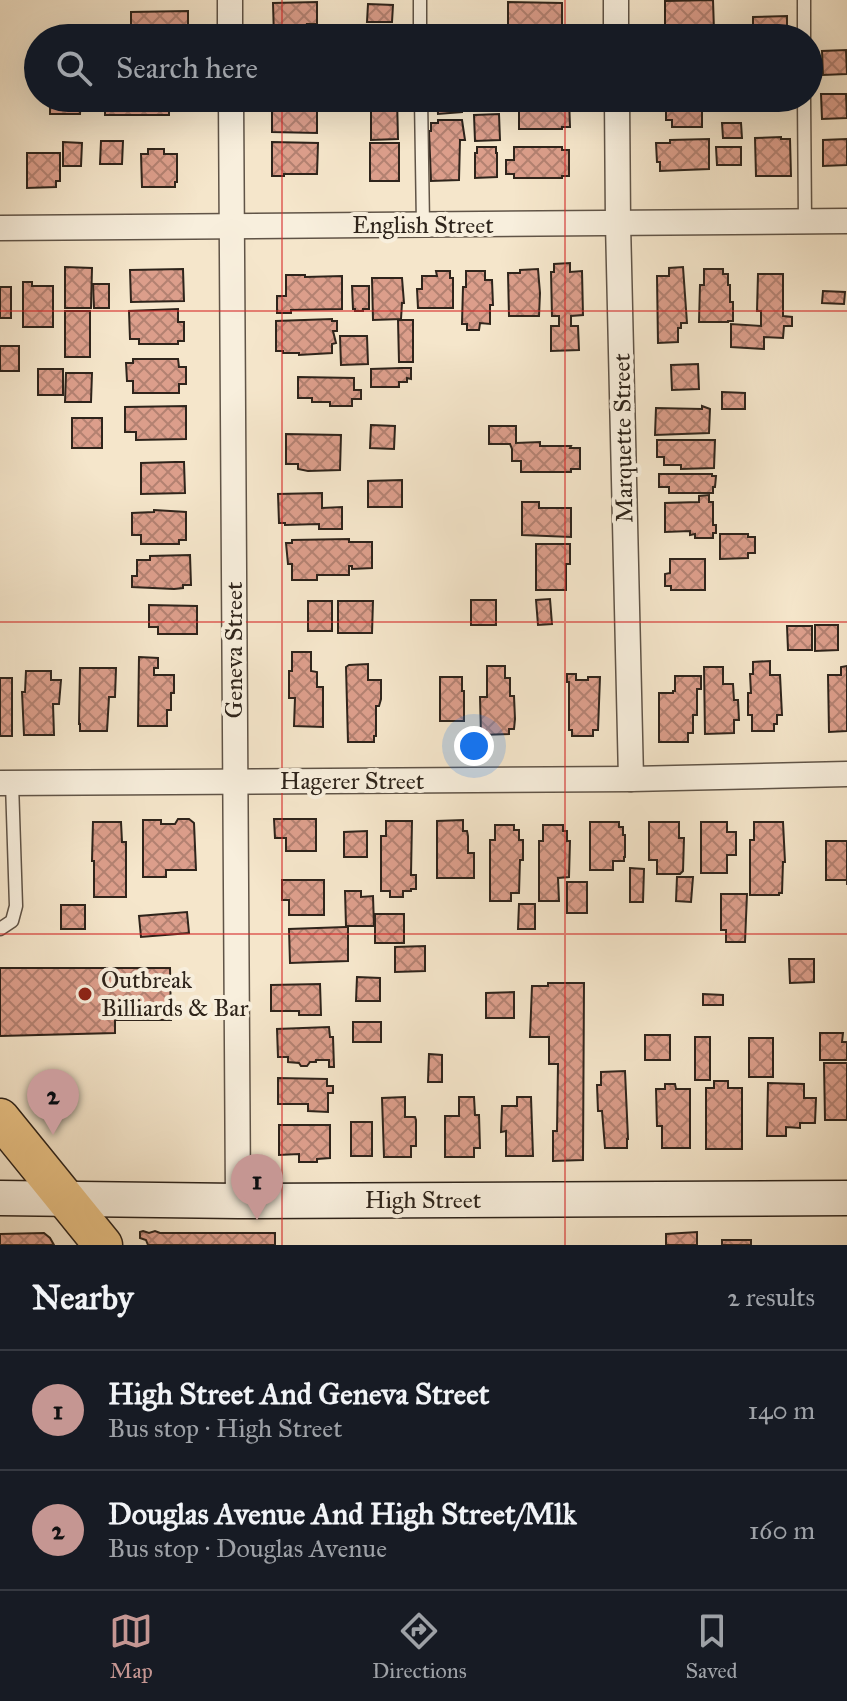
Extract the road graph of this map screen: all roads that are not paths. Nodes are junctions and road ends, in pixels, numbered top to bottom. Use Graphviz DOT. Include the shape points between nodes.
graph roads {
  1 [pos="230,0"];
  2 [pos="420,0"];
  3 [pos="616,0"];
  4 [pos="804,0"];
  5 [pos="230,24"];
  6 [pos="420,24"];
  7 [pos="616,24"];
  8 [pos="804,24"];
  9 [pos="231,112"];
  10 [pos="421,112"];
  11 [pos="617,112"];
  12 [pos="804,112"];
  13 [pos="847,221"];
  14 [pos="805,222"];
  15 [pos="618,223"];
  16 [pos="423,225"];
  17 [pos="231,226"];
  18 [pos="0,228"];
  19 [pos="847,774"];
  20 [pos="631,779"];
  21 [pos="235,782"];
  22 [pos="6,783"];
  23 [pos="0,929"];
  24 [pos="0,1118"];
  25 [pos="0,1198"];
  26 [pos="64,1198"];
  27 [pos="847,1198"];
  28 [pos="238,1201"];
  29 [pos="103,1245"];
  1 -- 5 [label="street"];
  2 -- 6 [label="lane"];
  3 -- 7 [label="street"];
  4 -- 8 [label="lane"];
  9 -- 17 [label="street, Geneva Street"];
  10 -- 16 [label="lane"];
  11 -- 15 [label="street, Marquette Street"];
  12 -- 14 [label="lane"];
  13 -- 14 [label="street, English Street"];
  14 -- 15 [label="street, English Street"];
  15 -- 16 [label="street, English Street"];
  15 -- 20 [label="street, Marquette Street"];
  16 -- 17 [label="street, English Street"];
  17 -- 18 [label="street, English Street"];
  17 -- 21 [label="street, Geneva Street"];
  19 -- 20 [label="street, Hagerer Street"];
  20 -- 21 [label="street, Hagerer Street"];
  21 -- 22 [label="street, Hagerer Street"];
  21 -- 28 [label="street, Geneva Street"];
  22 -- 23 [label="lane" via="16,906 12,921"];
  24 -- 26 [label="main road"];
  25 -- 26 [label="main road, High Street"];
  26 -- 28 [label="main road, High Street"];
  26 -- 29 [label="main road"];
  27 -- 28 [label="main road, High Street"];
}
